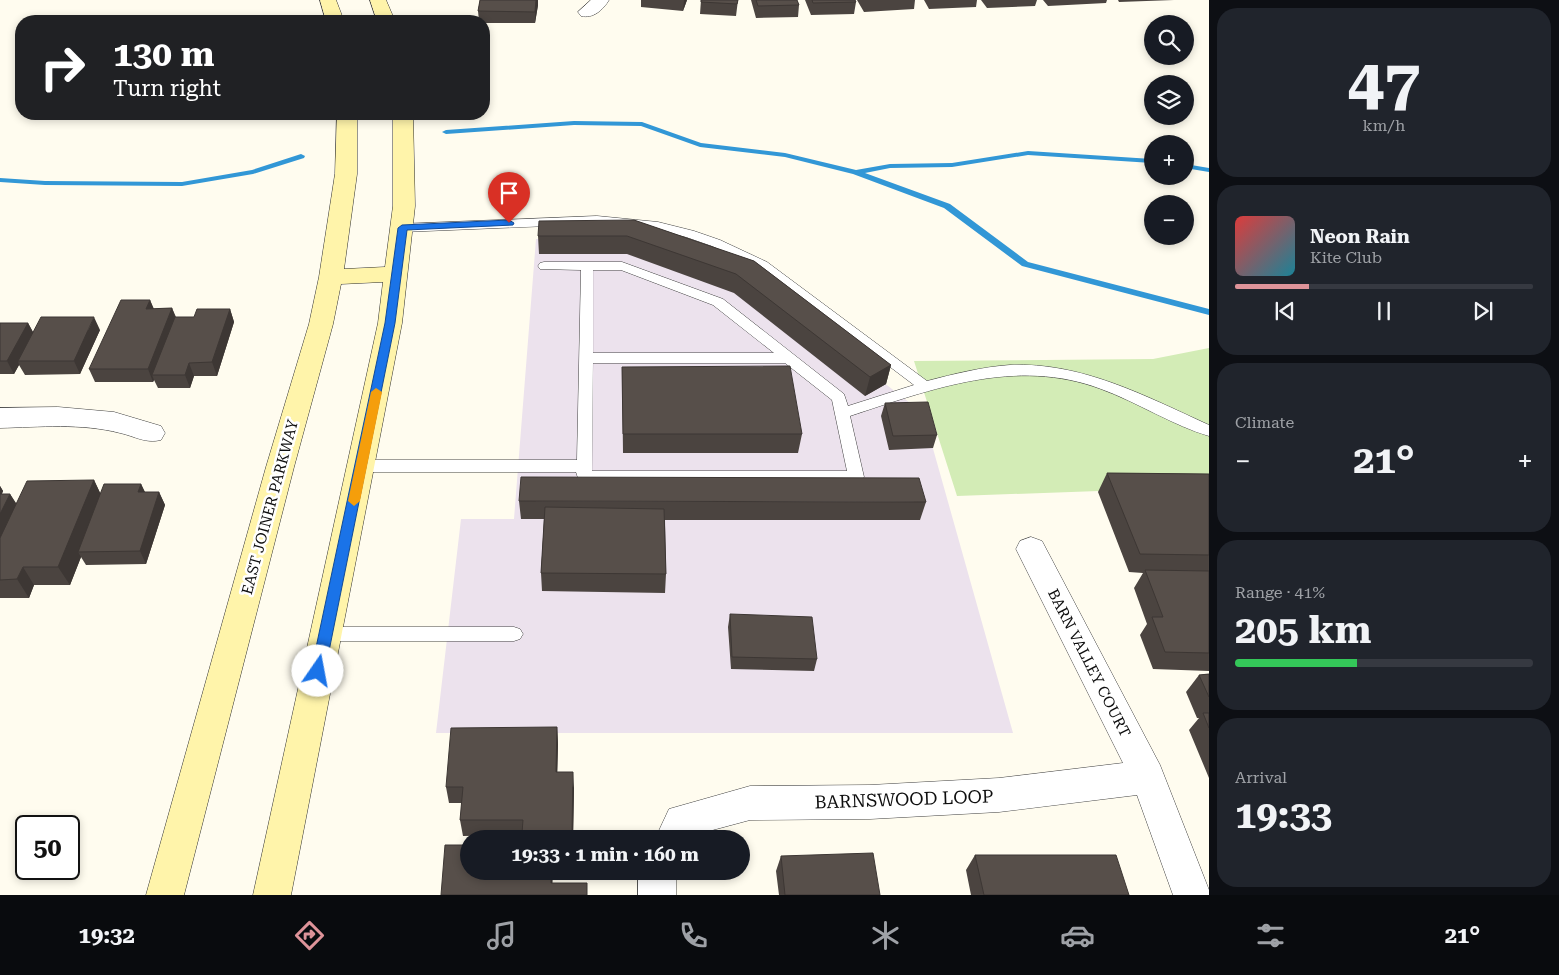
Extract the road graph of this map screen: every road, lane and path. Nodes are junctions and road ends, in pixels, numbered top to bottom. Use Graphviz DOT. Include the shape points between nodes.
graph roads {
  1 [pos="328,0"];
  2 [pos="378,0"];
  3 [pos="601,0"];
  4 [pos="587,12"];
  5 [pos="333,15"];
  6 [pos="384,15"];
  7 [pos="347,120"];
  8 [pos="403,120"];
  9 [pos="402,228"];
  10 [pos="544,266"];
  11 [pos="588,266"];
  12 [pos="397,274"];
  13 [pos="332,277"];
  14 [pos="586,358"];
  15 [pos="789,358"];
  16 [pos="926,387"];
  17 [pos="842,413"];
  18 [pos="0,418"];
  19 [pos="1209,431"];
  20 [pos="151,433"];
  21 [pos="361,466"];
  22 [pos="584,466"];
  23 [pos="1031,548"];
  24 [pos="326,634"];
  25 [pos="514,634"];
  26 [pos="1148,777"];
  27 [pos="677,830"];
  28 [pos="657,880"];
  29 [pos="165,895"];
  30 [pos="272,895"];
  31 [pos="658,895"];
  32 [pos="1192,895"];
  1 -- 5 [label="main road"];
  2 -- 6 [label="main road"];
  3 -- 4 [label="street"];
  7 -- 13 [label="main road, EAST JOINER PARKWAY" via="346,174"];
  8 -- 9 [label="main road"];
  9 -- 12 [label="main road"];
  9 -- 16 [label="lane" via="598,220 658,226 690,234 763,265"];
  10 -- 11 [label="lane"];
  11 -- 14 [label="lane"];
  11 -- 15 [label="lane" via="622,266 718,302"];
  12 -- 13 [label="main road"];
  12 -- 21 [label="main road"];
  13 -- 29 [label="main road, EAST JOINER PARKWAY"];
  14 -- 15 [label="lane"];
  14 -- 22 [label="lane"];
  15 -- 17 [label="lane" via="839,398"];
  16 -- 17 [label="lane"];
  16 -- 19 [label="lane" via="985,371 1043,370 1126,393"];
  17 -- 22 [label="lane" via="856,477 584,477"];
  18 -- 20 [label="street" via="108,419"];
  21 -- 22 [label="lane"];
  21 -- 24 [label="main road"];
  23 -- 26 [label="street, BARN VALLEY COURT"];
  24 -- 25 [label="lane"];
  24 -- 30 [label="main road"];
  26 -- 27 [label="street, BARNSWOOD LOOP" via="999,795 870,802 750,803 682,820"];
  26 -- 32 [label="street, BARN VALLEY COURT"];
  28 -- 31 [label="street"];
}
